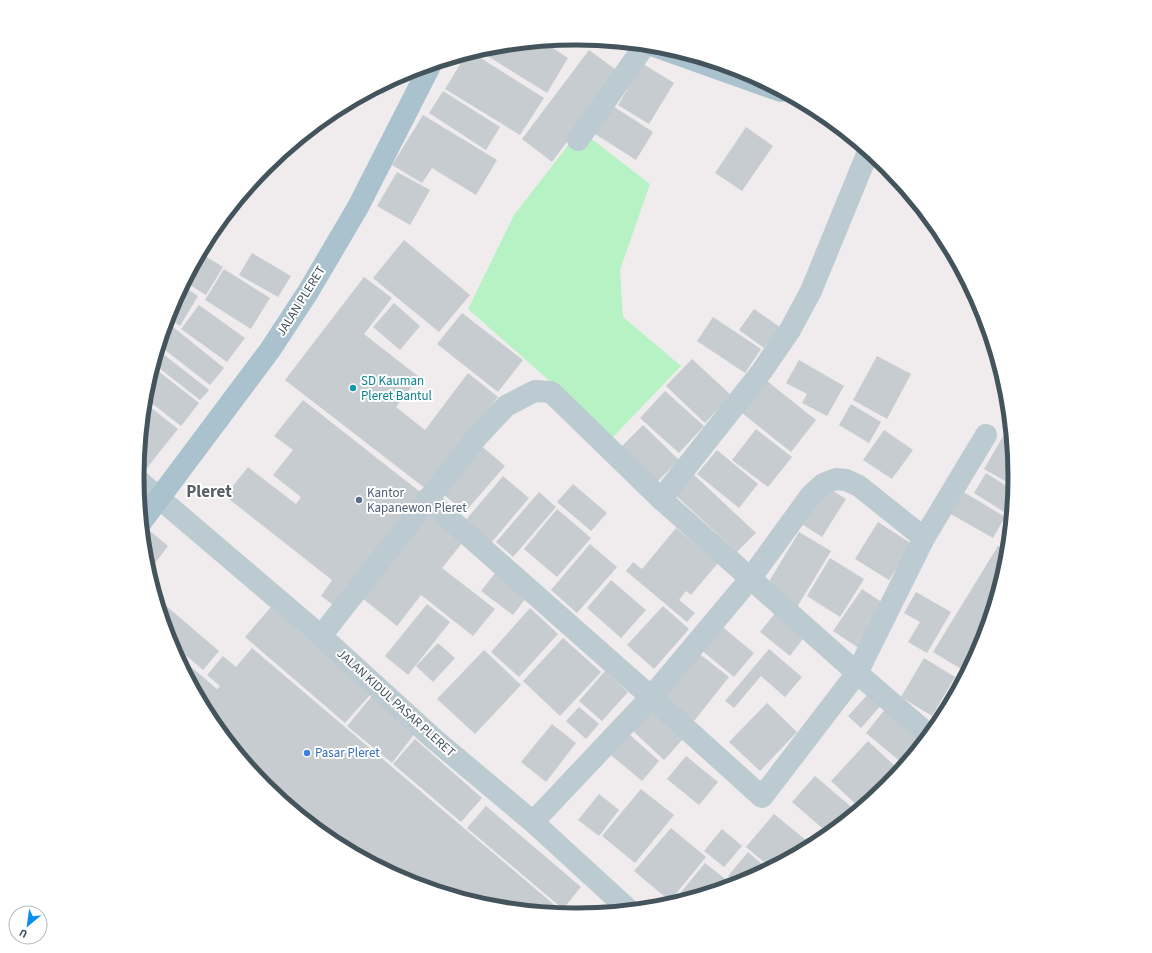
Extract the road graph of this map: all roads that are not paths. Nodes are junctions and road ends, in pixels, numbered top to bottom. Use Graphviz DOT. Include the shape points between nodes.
graph roads {
  1 [pos="641,50"];
  2 [pos="428,71"];
  3 [pos="578,140"];
  4 [pos="866,157"];
  5 [pos="986,435"];
  6 [pos="144,486"];
  7 [pos="159,499"];
  8 [pos="427,499"];
  9 [pos="661,499"];
  10 [pos="146,516"];
  11 [pos="924,538"];
  12 [pos="750,579"];
  13 [pos="321,636"];
  14 [pos="857,673"];
  15 [pos="651,697"];
  16 [pos="924,731"];
  17 [pos="533,822"];
  18 [pos="623,905"];
  1 -- 3 [label="street"];
  2 -- 7 [label="main road, JALAN PLERET" via="358,207 308,292 270,350"];
  4 -- 9 [label="street" via="810,291 790,330 762,371"];
  5 -- 11 [label="street"];
  6 -- 7 [label="street, JALAN KIDUL PASAR PLERET"];
  7 -- 10 [label="main road, JALAN PLERET"];
  7 -- 13 [label="street, JALAN KIDUL PASAR PLERET"];
  8 -- 9 [label="street" via="477,437 506,406 535,391 551,392"];
  8 -- 13 [label="street"];
  8 -- 15 [label="street"];
  9 -- 12 [label="street"];
  11 -- 12 [label="street" via="860,486 836,479 822,484 811,496"];
  11 -- 14 [label="street"];
  12 -- 14 [label="street"];
  12 -- 15 [label="street"];
  13 -- 17 [label="street, JALAN KIDUL PASAR PLERET" via="434,739"];
  14 -- 15 [label="street" via="762,797"];
  14 -- 16 [label="street"];
  15 -- 17 [label="street"];
  17 -- 18 [label="street, JALAN KIDUL PASAR PLERET"];
}
